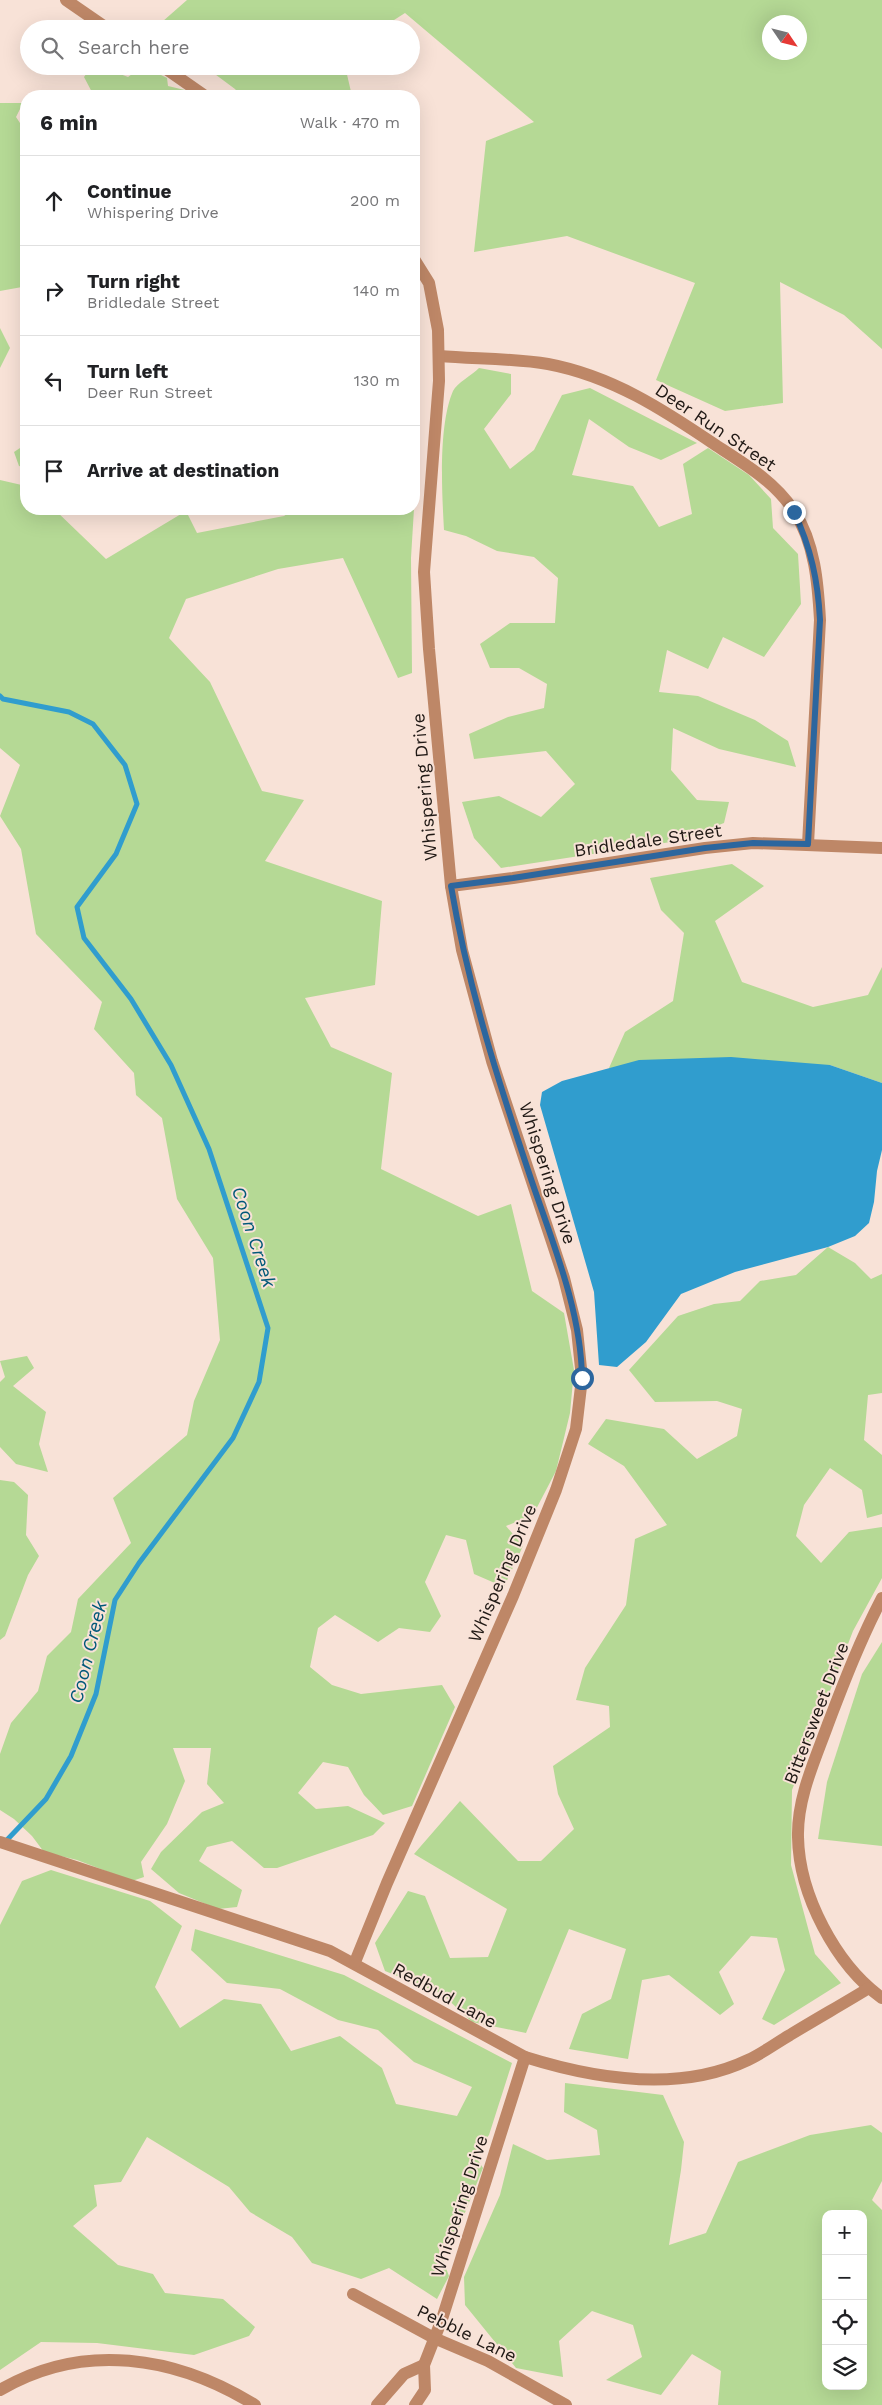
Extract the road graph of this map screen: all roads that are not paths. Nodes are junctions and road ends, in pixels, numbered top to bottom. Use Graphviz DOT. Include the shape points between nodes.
graph roads {
  1 [pos="66,0"];
  2 [pos="95,20"];
  3 [pos="175,75"];
  4 [pos="196,90"];
  5 [pos="420,269"];
  6 [pos="439,356"];
  7 [pos="808,844"];
  8 [pos="882,848"];
  9 [pos="451,886"];
  10 [pos="882,1598"];
  11 [pos="0,1842"];
  12 [pos="354,1962"];
  13 [pos="869,1988"];
  14 [pos="882,1998"];
  15 [pos="525,2057"];
  16 [pos="353,2294"];
  17 [pos="434,2338"];
  18 [pos="424,2364"];
  19 [pos="0,2390"];
  20 [pos="255,2405"];
  21 [pos="377,2405"];
  22 [pos="415,2405"];
  23 [pos="566,2405"];
  1 -- 2 [label="street"];
  3 -- 4 [label="street"];
  5 -- 6 [label="street" via="429,283 438,330"];
  6 -- 7 [label="street, Deer Run Street" via="547,364 625,388 754,471 775,488 794,512 812,556 820,620"];
  6 -- 9 [label="street, Whispering Drive" via="424,572"];
  7 -- 8 [label="street, Bridledale Street"];
  7 -- 9 [label="street, Bridledale Street" via="753,843 705,848"];
  9 -- 12 [label="street, Whispering Drive" via="462,950 492,1061 564,1278 577,1330 582,1360 580,1405 569,1455 513,1596"];
  10 -- 13 [label="street, Bittersweet Drive" via="837,1700 809,1776 801,1803 798,1837 801,1865 816,1910 842,1958"];
  11 -- 12 [label="street, Redbud Lane" via="330,1951"];
  12 -- 15 [label="street, Redbud Lane"];
  13 -- 14 [label="street, Bittersweet Drive"];
  13 -- 15 [label="street, Redbud Lane" via="747,2060 713,2072 675,2078 619,2078 553,2066"];
  15 -- 17 [label="street, Whispering Drive"];
  16 -- 17 [label="street, Pebble Lane"];
  17 -- 18 [label="street, Whispering Drive"];
  17 -- 23 [label="street, Pebble Lane" via="488,2361"];
  18 -- 21 [label="street" via="404,2374"];
  18 -- 22 [label="street, Whispering Drive" via="425,2390"];
  19 -- 20 [label="street" via="45,2370 113,2359 148,2362 182,2370 220,2384"];
}
